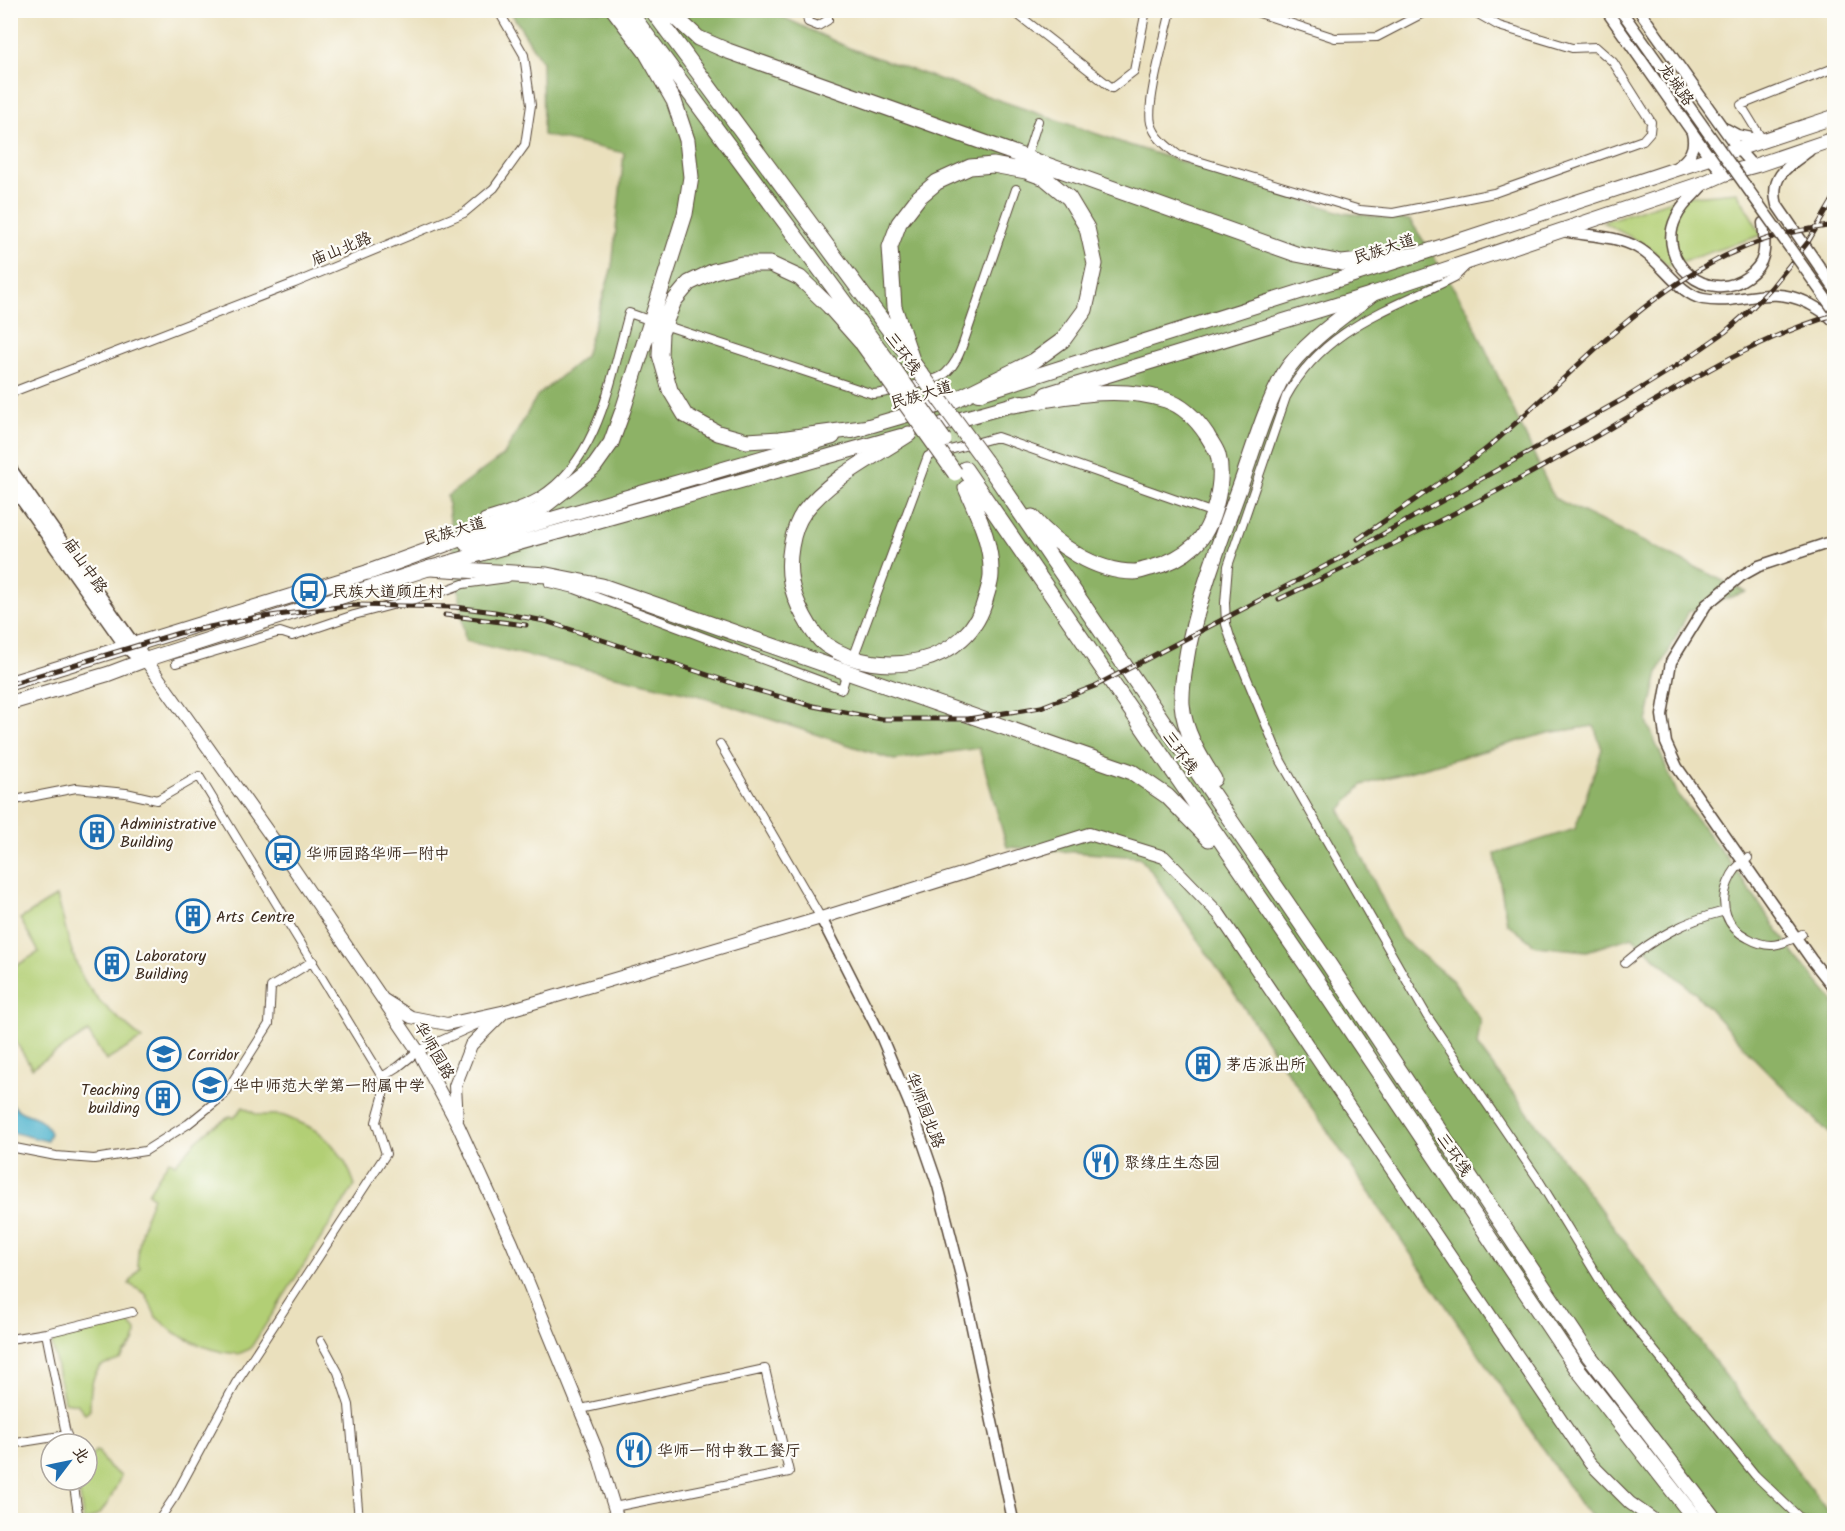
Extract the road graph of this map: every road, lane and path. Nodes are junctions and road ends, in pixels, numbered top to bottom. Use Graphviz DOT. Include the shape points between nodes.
graph roads {
  1 [pos="498,10"];
  2 [pos="614,10"];
  3 [pos="628,10"];
  4 [pos="652,10"];
  5 [pos="668,10"];
  6 [pos="806,10"];
  7 [pos="828,10"];
  8 [pos="916,10"];
  9 [pos="941,10"];
  10 [pos="1012,10"];
  11 [pos="1146,10"];
  12 [pos="1171,10"];
  13 [pos="1250,10"];
  14 [pos="1430,10"];
  15 [pos="1471,10"];
  16 [pos="1606,10"];
  17 [pos="1628,13"];
  18 [pos="646,52"];
  19 [pos="1834,68"];
  20 [pos="1834,117"];
  21 [pos="1038,121"];
  22 [pos="1717,121"];
  23 [pos="1690,127"];
  24 [pos="1706,130"];
  25 [pos="1834,139"];
  26 [pos="1762,141"];
  27 [pos="1815,146"];
  28 [pos="1738,149"];
  29 [pos="1028,152"];
  30 [pos="1711,159"];
  31 [pos="1753,166"];
  32 [pos="1673,170"];
  33 [pos="1724,174"];
  34 [pos="1706,182"];
  35 [pos="1016,189"];
  36 [pos="1562,231"];
  37 [pos="1416,255"];
  38 [pos="1472,261"];
  39 [pos="1834,288"];
  40 [pos="1372,294"];
  41 [pos="1834,303"];
  42 [pos="1834,310"];
  43 [pos="646,319"];
  44 [pos="1834,321"];
  45 [pos="670,327"];
  46 [pos="861,342"];
  47 [pos="913,363"];
  48 [pos="890,373"];
  49 [pos="10,393"];
  50 [pos="949,403"];
  51 [pos="1013,405"];
  52 [pos="862,429"];
  53 [pos="909,434"];
  54 [pos="984,461"];
  55 [pos="10,467"];
  56 [pos="960,471"];
  57 [pos="10,484"];
  58 [pos="966,488"];
  59 [pos="1208,511"];
  60 [pos="481,531"];
  61 [pos="1834,541"];
  62 [pos="1834,548"];
  63 [pos="430,568"];
  64 [pos="369,572"];
  65 [pos="130,646"];
  66 [pos="855,652"];
  67 [pos="143,661"];
  68 [pos="176,663"];
  69 [pos="845,678"];
  70 [pos="10,683"];
  71 [pos="10,703"];
  72 [pos="720,744"];
  73 [pos="10,801"];
  74 [pos="1218,849"];
  75 [pos="1745,860"];
  76 [pos="1725,911"];
  77 [pos="821,918"];
  78 [pos="1799,935"];
  79 [pos="1326,960"];
  80 [pos="313,961"];
  81 [pos="1624,963"];
  82 [pos="1834,978"];
  83 [pos="1834,988"];
  84 [pos="384,1000"];
  85 [pos="506,1011"];
  86 [pos="418,1051"];
  87 [pos="382,1077"];
  88 [pos="458,1125"];
  89 [pos="1421,1135"];
  90 [pos="10,1147"];
  91 [pos="132,1312"];
  92 [pos="46,1333"];
  93 [pos="10,1339"];
  94 [pos="321,1341"];
  95 [pos="581,1410"];
  96 [pos="66,1432"];
  97 [pos="39,1441"];
  98 [pos="10,1444"];
  99 [pos="75,1492"];
  100 [pos="614,1507"];
  101 [pos="1652,1520"];
  102 [pos="79,1521"];
  103 [pos="159,1521"];
  104 [pos="359,1521"];
  105 [pos="618,1521"];
  106 [pos="1013,1521"];
  107 [pos="1696,1521"];
  108 [pos="1715,1521"];
  109 [pos="1802,1521"];
  1 -- 49 [label="street, 庙山北路" via="524,55 531,105 525,145 494,188 464,213"];
  2 -- 18 [label="highway"];
  3 -- 48 [label="highway, 三环线"];
  4 -- 47 [label="highway, 三环线"];
  5 -- 37 [label="highway" via="698,38 728,51 1296,254 1342,263"];
  6 -- 7 [label="street" via="808,22 818,26 828,20"];
  8 -- 9 [label="street" via="922,15"];
  10 -- 11 [label="street" via="1112,88 1134,71"];
  12 -- 15 [label="street" via="1151,102 1151,122 1159,139 1178,155 1360,210 1393,213 1494,193 1643,140 1650,132 1651,122 1613,62 1596,47 1572,48 1499,26"];
  13 -- 14 [label="street" via="1335,38 1377,37"];
  16 -- 23 [label="street, 龙城路"];
  17 -- 22 [label="street, 龙城路"];
  17 -- 24 [label="street, bridge"];
  17 -- 41 [label="street, bridge"];
  18 -- 46 [label="highway"];
  18 -- 60 [label="highway" via="674,101 687,140 691,177 685,214 624,410 611,443 586,473 539,510"];
  19 -- 26 [label="street" via="1741,105"];
  20 -- 26 [label="main road, 民族大道"];
  21 -- 29 [label="street"];
  22 -- 26 [label="street" via="1737,135"];
  22 -- 28 [label="street, 龙城路"];
  23 -- 30 [label="street, 龙城路"];
  23 -- 32 [label="street" via="1694,145"];
  24 -- 34 [label="street, bridge" via="1763,223 1765,243 1755,271 1742,281 1719,287 1691,277 1675,257 1671,232 1684,205"];
  24 -- 42 [label="street, bridge"];
  25 -- 27 [label="main road, 民族大道"];
  26 -- 28 [label="main road, 民族大道"];
  27 -- 31 [label="main road, 民族大道"];
  27 -- 39 [label="street" via="1784,170 1774,194 1777,205"];
  28 -- 30 [label="main road, 民族大道"];
  28 -- 31 [label="street, 龙城路"];
  30 -- 32 [label="main road, 民族大道"];
  30 -- 33 [label="street, 龙城路"];
  31 -- 33 [label="main road, 民族大道"];
  32 -- 37 [label="main road, 民族大道"];
  33 -- 34 [label="main road, 民族大道"];
  34 -- 36 [label="main road, 民族大道"];
  35 -- 45 [label="street" via="963,344 945,375 873,394"];
  36 -- 38 [label="main road, 民族大道"];
  36 -- 44 [label="street" via="1610,238 1638,248 1684,289 1702,299 1776,293 1794,297"];
  37 -- 50 [label="main road, 民族大道"];
  38 -- 40 [label="main road, 民族大道"];
  38 -- 109 [label="street" via="1455,277 1359,322 1315,356 1297,377 1239,521 1228,566 1226,624 1281,760 1427,1016 1538,1179 1609,1295 1755,1475"];
  40 -- 51 [label="main road, 民族大道"];
  40 -- 79 [label="highway" via="1337,321 1284,373 1211,569 1194,622 1184,672 1182,704 1187,727 1202,759"];
  43 -- 60 [label="street" via="629,313 600,418 584,452 565,477 540,497 484,518"];
  46 -- 48 [label="highway"];
  46 -- 52 [label="highway" via="800,278 770,264 742,264 689,283 669,312 661,333 660,355 670,390 685,415 718,434 747,441"];
  47 -- 50 [label="highway" via="894,307 890,247 899,224 919,197 937,182 970,167 993,165 1045,178 1069,198 1087,228 1095,264 1085,310 1063,340 1034,361"];
  47 -- 54 [label="highway, 三环线, bridge"];
  48 -- 56 [label="highway, 三环线, bridge"];
  50 -- 52 [label="main road, 民族大道"];
  51 -- 53 [label="main road, 民族大道"];
  51 -- 54 [label="highway" via="1109,391 1170,401 1199,423 1218,454 1221,483 1212,517 1196,544 1166,564 1134,572 1106,567 1082,558 1043,529"];
  52 -- 64 [label="main road, 民族大道"];
  53 -- 58 [label="highway" via="828,487 803,514 795,532 789,569 792,589 806,620 824,644 857,660 882,665 922,661 950,647 969,629 983,610 991,576 984,530"];
  53 -- 63 [label="main road, 民族大道"];
  54 -- 79 [label="highway, 三环线"];
  55 -- 65 [label="street, 庙山中路"];
  56 -- 58 [label="highway"];
  56 -- 89 [label="highway, 三环线"];
  57 -- 65 [label="street, 庙山中路"];
  58 -- 74 [label="highway"];
  59 -- 66 [label="street" via="997,437 928,456"];
  60 -- 64 [label="highway"];
  61 -- 75 [label="street" via="1759,566 1722,590 1706,605 1671,662 1662,715 1666,742 1677,767"];
  62 -- 75 [label="street" via="1762,572 1726,595 1711,609 1678,665 1669,715 1672,741 1682,764"];
  63 -- 67 [label="main road, 民族大道"];
  63 -- 74 [label="highway" via="547,575 602,586 1074,750 1132,772 1167,796"];
  64 -- 65 [label="main road, 民族大道"];
  65 -- 67 [label="main road, 华师园路"];
  65 -- 70 [label="main road, 民族大道"];
  67 -- 71 [label="main road, 民族大道"];
  67 -- 84 [label="main road, 华师园路"];
  68 -- 69 [label="street" via="280,632 292,636 463,584 507,578 575,589 842,689"];
  72 -- 77 [label="street, 华师园北路"];
  73 -- 80 [label="street" via="76,788 157,800 199,776"];
  74 -- 89 [label="highway" via="1392,1106"];
  75 -- 76 [label="street" via="1732,874 1726,889"];
  75 -- 78 [label="street"];
  76 -- 78 [label="street" via="1734,929 1756,942 1770,945"];
  76 -- 81 [label="street" via="1674,928"];
  77 -- 85 [label="main road"];
  77 -- 101 [label="main road" via="1089,834 1164,857 1219,914 1590,1463"];
  77 -- 106 [label="street, 华师园北路" via="881,1036 938,1186"];
  78 -- 82 [label="street"];
  78 -- 83 [label="street"];
  79 -- 108 [label="highway, 三环线" via="1590,1357"];
  80 -- 87 [label="street"];
  80 -- 90 [label="street" via="271,987 268,1024 224,1095 145,1151 94,1159"];
  84 -- 85 [label="main road" via="411,1017 447,1024"];
  84 -- 86 [label="main road, 华师园路"];
  85 -- 86 [label="street"];
  85 -- 88 [label="main road" via="471,1045 455,1086"];
  86 -- 87 [label="street"];
  86 -- 88 [label="main road, 华师园路"];
  87 -- 103 [label="street" via="383,1097 376,1122 386,1154 236,1383"];
  88 -- 95 [label="main road, 华师园路"];
  89 -- 107 [label="highway, 三环线" via="1576,1367"];
  91 -- 92 [label="street"];
  92 -- 93 [label="street"];
  92 -- 96 [label="street"];
  94 -- 104 [label="street" via="338,1372 349,1405"];
  95 -- 100 [label="main road, 华师园路"];
  95 -- 100 [label="street" via="765,1369 789,1472"];
  97 -- 98 [label="street"];
  99 -- 102 [label="street"];
  100 -- 105 [label="main road, 华师园路"];
}
